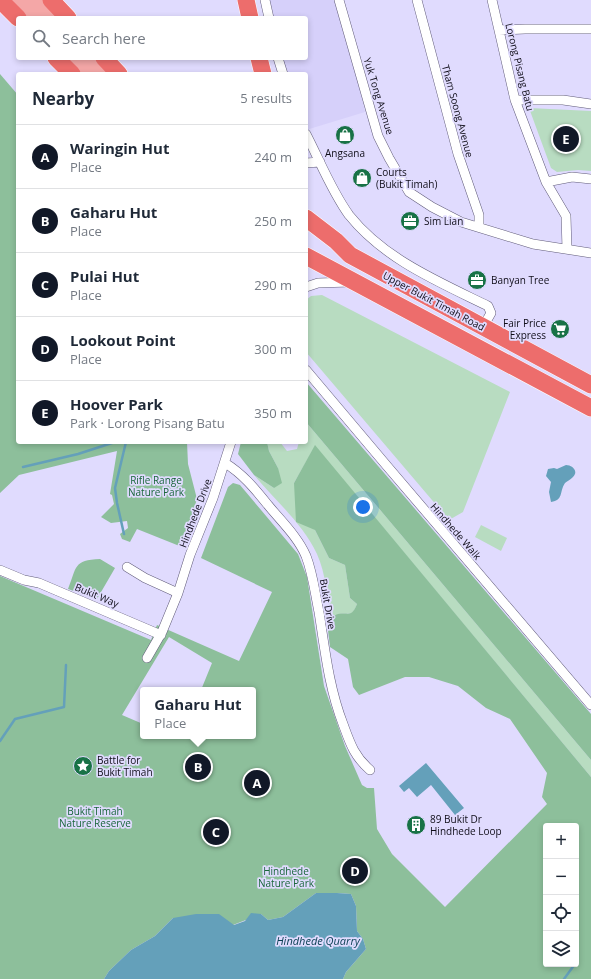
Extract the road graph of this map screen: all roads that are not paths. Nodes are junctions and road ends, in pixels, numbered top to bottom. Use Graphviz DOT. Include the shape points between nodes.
graph roads {
  1 [pos="0,0"];
  2 [pos="19,0"];
  3 [pos="36,0"];
  4 [pos="51,0"];
  5 [pos="235,0"];
  6 [pos="246,0"];
  7 [pos="265,0"];
  8 [pos="339,0"];
  9 [pos="418,0"];
  10 [pos="492,0"];
  11 [pos="16,16"];
  12 [pos="33,16"];
  13 [pos="51,16"];
  14 [pos="66,16"];
  15 [pos="239,16"];
  16 [pos="250,16"];
  17 [pos="269,16"];
  18 [pos="591,29"];
  19 [pos="500,30"];
  20 [pos="58,60"];
  21 [pos="74,60"];
  22 [pos="93,60"];
  23 [pos="106,60"];
  24 [pos="248,60"];
  25 [pos="260,60"];
  26 [pos="279,60"];
  27 [pos="70,72"];
  28 [pos="84,72"];
  29 [pos="103,72"];
  30 [pos="117,72"];
  31 [pos="252,72"];
  32 [pos="262,72"];
  33 [pos="282,72"];
  34 [pos="515,100"];
  35 [pos="591,104"];
  36 [pos="308,138"];
  37 [pos="315,152"];
  38 [pos="308,160"];
  39 [pos="308,162"];
  40 [pos="320,162"];
  41 [pos="591,179"];
  42 [pos="546,182"];
  43 [pos="308,220"];
  44 [pos="479,227"];
  45 [pos="308,235"];
  46 [pos="567,249"];
  47 [pos="591,254"];
  48 [pos="350,255"];
  49 [pos="308,257"];
  50 [pos="354,282"];
  51 [pos="308,286"];
  52 [pos="483,327"];
  53 [pos="308,372"];
  54 [pos="591,385"];
  55 [pos="591,408"];
  56 [pos="230,444"];
  57 [pos="225,463"];
  58 [pos="127,567"];
  59 [pos="0,570"];
  60 [pos="178,592"];
  61 [pos="160,637"];
  62 [pos="147,658"];
  63 [pos="591,705"];
  64 [pos="370,770"];
  1 -- 11 [label="highway"];
  2 -- 12 [label="main road"];
  3 -- 13 [label="main road"];
  4 -- 14 [label="highway"];
  5 -- 15 [label="highway"];
  6 -- 16 [label="highway"];
  7 -- 17 [label="street"];
  8 -- 44 [label="street, Yuk Tong Avenue" via="378,136 409,192 461,222"];
  9 -- 44 [label="street, Tham Soong Avenue" via="458,154 479,215"];
  10 -- 19 [label="street, Lorong Pisang Batu"];
  18 -- 19 [label="street"];
  19 -- 34 [label="street, Lorong Pisang Batu"];
  20 -- 27 [label="highway"];
  21 -- 28 [label="main road"];
  22 -- 29 [label="main road"];
  23 -- 30 [label="highway"];
  24 -- 31 [label="highway"];
  25 -- 32 [label="highway"];
  26 -- 33 [label="street"];
  34 -- 35 [label="street" via="563,100"];
  34 -- 42 [label="street, Lorong Pisang Batu"];
  36 -- 37 [label="street"];
  37 -- 38 [label="street"];
  37 -- 40 [label="street"];
  39 -- 40 [label="street"];
  40 -- 52 [label="street" via="332,188 350,215 369,236 397,258 488,306 491,313"];
  41 -- 42 [label="street" via="572,177"];
  42 -- 46 [label="street, Lorong Pisang Batu" via="566,216"];
  43 -- 48 [label="highway, Upper Bukit Timah Road"];
  44 -- 46 [label="street, Yuk Tong Avenue" via="533,244"];
  45 -- 48 [label="highway"];
  46 -- 47 [label="street, Yuk Tong Avenue"];
  48 -- 52 [label="highway, Upper Bukit Timah Road"];
  49 -- 50 [label="highway, Upper Bukit Timah Road"];
  50 -- 51 [label="street" via="318,283"];
  50 -- 55 [label="highway, Upper Bukit Timah Road"];
  52 -- 54 [label="highway, Upper Bukit Timah Road"];
  53 -- 63 [label="street, Hindhede Walk"];
  56 -- 57 [label="street, Hindhede Drive"];
  57 -- 60 [label="street, Hindhede Drive"];
  57 -- 64 [label="street, Bukit Drive" via="244,476 299,543 306,556 315,593 328,676 338,711 350,745 361,763"];
  58 -- 60 [label="street"];
  59 -- 61 [label="street, Bukit Way" via="30,585"];
  60 -- 61 [label="street, Hindhede Drive"];
  61 -- 62 [label="street, Hindhede Drive"];
}
